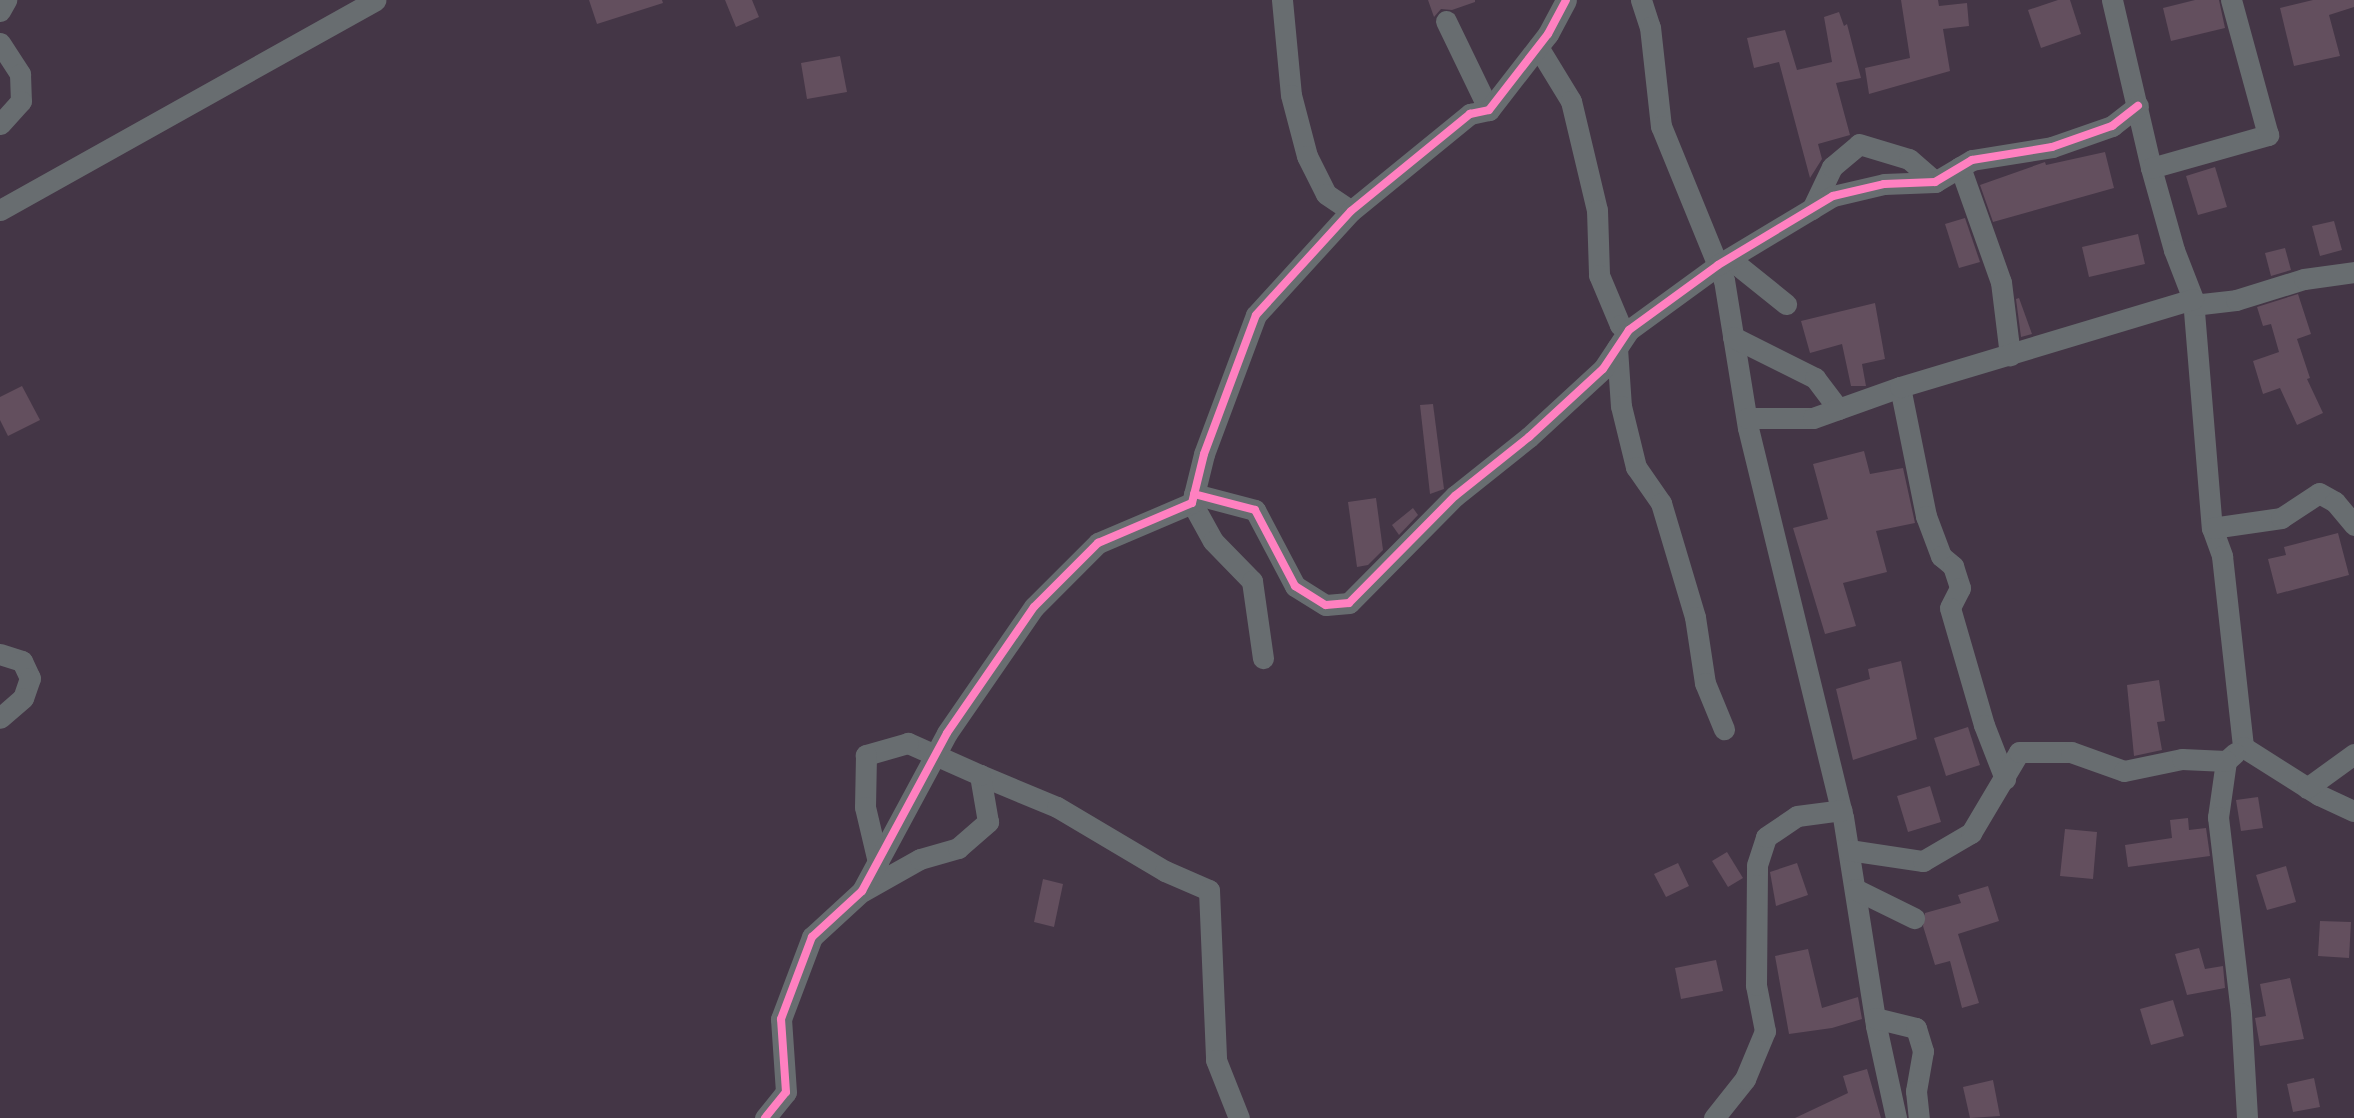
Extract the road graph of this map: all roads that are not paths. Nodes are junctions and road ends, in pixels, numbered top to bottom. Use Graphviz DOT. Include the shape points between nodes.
graph roads {
  1 [pos="6,0"];
  2 [pos="375,0"];
  3 [pos="1282,0"];
  4 [pos="1566,0"];
  5 [pos="1641,0"];
  6 [pos="2112,0"];
  7 [pos="2231,0"];
  8 [pos="0,12"];
  9 [pos="1446,21"];
  10 [pos="0,43"];
  11 [pos="1538,47"];
  12 [pos="2138,106"];
  13 [pos="1489,110"];
  14 [pos="0,124"];
  15 [pos="1960,167"];
  16 [pos="2151,168"];
  17 [pos="1935,182"];
  18 [pos="1812,209"];
  19 [pos="0,210"];
  20 [pos="1351,211"];
  21 [pos="1724,262"];
  22 [pos="2354,272"];
  23 [pos="2193,302"];
  24 [pos="1786,304"];
  25 [pos="1733,337"];
  26 [pos="1623,339"];
  27 [pos="2010,355"];
  28 [pos="1900,387"];
  29 [pos="1838,409"];
  30 [pos="1747,418"];
  31 [pos="1193,498"];
  32 [pos="2354,525"];
  33 [pos="2212,528"];
  34 [pos="0,654"];
  35 [pos="1263,658"];
  36 [pos="0,718"];
  37 [pos="1724,729"];
  38 [pos="2242,747"];
  39 [pos="2354,754"];
  40 [pos="934,758"];
  41 [pos="2226,761"];
  42 [pos="980,775"];
  43 [pos="2005,779"];
  44 [pos="2307,788"];
  45 [pos="1842,810"];
  46 [pos="2354,811"];
  47 [pos="1849,850"];
  48 [pos="878,862"];
  49 [pos="1855,890"];
  50 [pos="862,891"];
  51 [pos="1914,918"];
  52 [pos="1875,1018"];
  53 [pos="765,1118"];
  54 [pos="1239,1118"];
  55 [pos="1714,1118"];
  56 [pos="1896,1118"];
  57 [pos="1919,1118"];
  58 [pos="2247,1118"];
  1 -- 8 [label="street"];
  2 -- 19 [label="street"];
  3 -- 20 [label="street" via="1291,94 1307,156 1326,194"];
  4 -- 11 [label="street"];
  5 -- 21 [label="street" via="1650,27 1661,126"];
  6 -- 12 [label="street"];
  7 -- 16 [label="street" via="2268,135"];
  9 -- 13 [label="street"];
  10 -- 14 [label="street" via="20,74 21,101"];
  11 -- 13 [label="street"];
  11 -- 26 [label="street" via="1570,101 1597,210 1599,275"];
  12 -- 15 [label="street" via="2112,126 2052,147 1972,160"];
  12 -- 16 [label="street"];
  13 -- 20 [label="street" via="1470,114"];
  15 -- 17 [label="street"];
  15 -- 27 [label="street" via="2001,282"];
  16 -- 23 [label="street"];
  17 -- 18 [label="street" via="1884,184 1833,196"];
  17 -- 18 [label="street" via="1909,159 1859,144 1832,166"];
  18 -- 21 [label="street"];
  20 -- 31 [label="street" via="1256,315 1204,454"];
  21 -- 24 [label="street"];
  21 -- 25 [label="street"];
  21 -- 26 [label="street"];
  22 -- 23 [label="street" via="2304,279 2236,300"];
  23 -- 27 [label="street"];
  23 -- 33 [label="street"];
  25 -- 29 [label="street" via="1815,378"];
  25 -- 30 [label="street"];
  26 -- 31 [label="street" via="1603,369 1455,496 1349,603 1326,605 1295,586 1255,510"];
  26 -- 37 [label="street" via="1621,406 1636,467 1661,503 1695,617 1705,683"];
  27 -- 28 [label="street"];
  28 -- 29 [label="street"];
  28 -- 43 [label="street" via="1926,516 1941,556 1953,566 1960,588 1950,608 1984,725"];
  29 -- 30 [label="street" via="1813,418"];
  30 -- 45 [label="street"];
  31 -- 35 [label="street" via="1214,542 1252,581"];
  31 -- 40 [label="street" via="1098,543 1034,607"];
  32 -- 33 [label="street" via="2335,502 2319,493 2281,518"];
  33 -- 38 [label="street" via="2222,556"];
  34 -- 36 [label="street" via="22,661 30,678 23,698"];
  38 -- 41 [label="street"];
  38 -- 44 [label="street"];
  39 -- 44 [label="street"];
  40 -- 42 [label="street"];
  40 -- 48 [label="street"];
  40 -- 48 [label="street" via="908,742 866,755 865,807"];
  41 -- 43 [label="street" via="2182,759 2124,771 2071,752 2019,752"];
  41 -- 58 [label="street" via="2218,817 2241,1013"];
  42 -- 50 [label="street" via="988,822 958,848 920,859"];
  42 -- 54 [label="street" via="1057,807 1165,871 1209,890 1216,1060"];
  43 -- 47 [label="street" via="1971,833 1923,861"];
  44 -- 46 [label="street"];
  45 -- 47 [label="street"];
  45 -- 55 [label="street" via="1797,816 1766,837 1757,865 1756,985 1765,1030 1745,1079"];
  47 -- 49 [label="street"];
  48 -- 50 [label="street"];
  49 -- 51 [label="street"];
  49 -- 52 [label="street"];
  50 -- 53 [label="street" via="812,937 782,1018 786,1092"];
  52 -- 56 [label="street"];
  52 -- 57 [label="street" via="1916,1028 1923,1051 1916,1091"];
}
